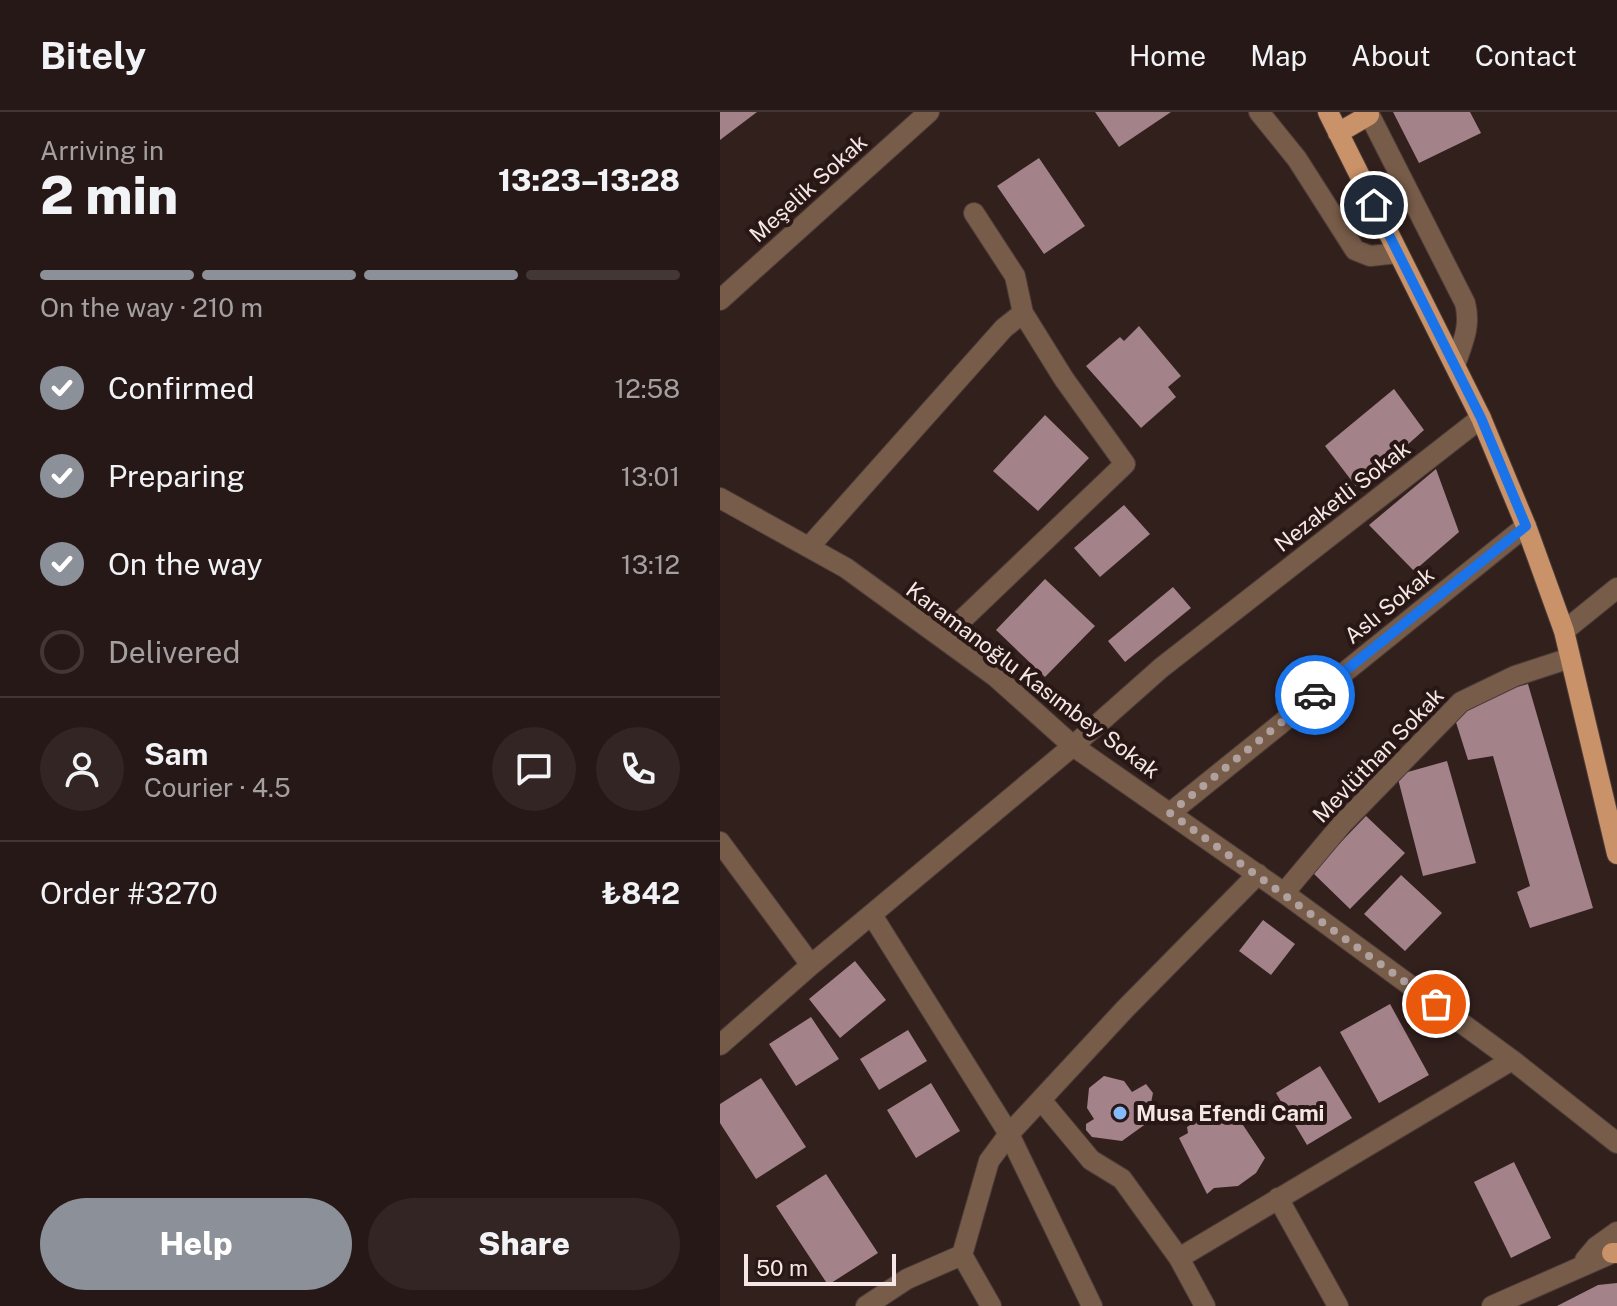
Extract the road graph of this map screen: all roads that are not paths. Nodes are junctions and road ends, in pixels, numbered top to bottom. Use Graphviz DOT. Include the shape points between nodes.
graph roads {
  1 [pos="929,112"];
  2 [pos="1259,112"];
  3 [pos="1328,112"];
  4 [pos="1368,114"];
  5 [pos="1338,133"];
  6 [pos="974,213"];
  7 [pos="1398,253"];
  8 [pos="720,300"];
  9 [pos="1023,313"];
  10 [pos="1455,365"];
  11 [pos="1481,418"];
  12 [pos="720,498"];
  13 [pos="1526,526"];
  14 [pos="809,547"];
  15 [pos="1617,588"];
  16 [pos="1564,631"];
  17 [pos="943,638"];
  18 [pos="1570,658"];
  19 [pos="1073,746"];
  20 [pos="1170,813"];
  21 [pos="720,842"];
  22 [pos="1617,854"];
  23 [pos="1258,874"];
  24 [pos="1284,893"];
  25 [pos="872,915"];
  26 [pos="811,965"];
  27 [pos="720,1045"];
  28 [pos="1512,1060"];
  29 [pos="1041,1100"];
  30 [pos="1009,1134"];
  31 [pos="1617,1143"];
  32 [pos="1278,1198"];
  33 [pos="1617,1232"];
  34 [pos="1615,1252"];
  35 [pos="962,1255"];
  36 [pos="1179,1258"];
  37 [pos="1583,1264"];
  38 [pos="866,1306"];
  39 [pos="991,1306"];
  40 [pos="1092,1306"];
  41 [pos="1205,1306"];
  42 [pos="1338,1306"];
  43 [pos="1492,1306"];
  1 -- 8 [label="street, Meşelik Sokak"];
  2 -- 7 [label="street" via="1279,133 1355,250 1370,256"];
  3 -- 5 [label="main road"];
  4 -- 5 [label="main road"];
  4 -- 10 [label="street" via="1465,303 1467,332"];
  5 -- 7 [label="main road"];
  6 -- 9 [label="street" via="1015,276"];
  7 -- 10 [label="main road"];
  9 -- 14 [label="street"];
  9 -- 17 [label="street" via="1125,464"];
  10 -- 11 [label="main road"];
  11 -- 13 [label="main road"];
  11 -- 19 [label="street, Nezaketli Sokak" via="1161,668"];
  12 -- 14 [label="street, Karamanoğlu Kasımbey Sokak"];
  13 -- 16 [label="main road"];
  13 -- 20 [label="street, Aslı Sokak"];
  14 -- 17 [label="street, Karamanoğlu Kasımbey Sokak"];
  15 -- 16 [label="street"];
  16 -- 18 [label="main road"];
  17 -- 19 [label="street, Karamanoğlu Kasımbey Sokak"];
  18 -- 22 [label="main road"];
  18 -- 24 [label="street, Mevlüthan Sokak" via="1461,702 1342,824"];
  19 -- 20 [label="street, Karamanoğlu Kasımbey Sokak"];
  19 -- 25 [label="street, Nezaketli Sokak"];
  20 -- 23 [label="street, Karamanoğlu Kasımbey Sokak"];
  21 -- 26 [label="street"];
  23 -- 24 [label="street, Karamanoğlu Kasımbey Sokak"];
  23 -- 29 [label="street"];
  24 -- 28 [label="street, Karamanoğlu Kasımbey Sokak"];
  25 -- 26 [label="street, Nezaketli Sokak"];
  25 -- 30 [label="street"];
  26 -- 27 [label="street, Nezaketli Sokak"];
  28 -- 31 [label="street, Karamanoğlu Kasımbey Sokak"];
  28 -- 32 [label="street"];
  29 -- 30 [label="street"];
  29 -- 36 [label="street" via="1091,1160 1122,1179"];
  30 -- 35 [label="street" via="989,1161"];
  30 -- 40 [label="street"];
  32 -- 36 [label="street"];
  32 -- 42 [label="street"];
  33 -- 37 [label="street"];
  34 -- 37 [label="street"];
  35 -- 38 [label="street" via="907,1279"];
  35 -- 39 [label="street"];
  36 -- 41 [label="street"];
  37 -- 43 [label="street"];
}
